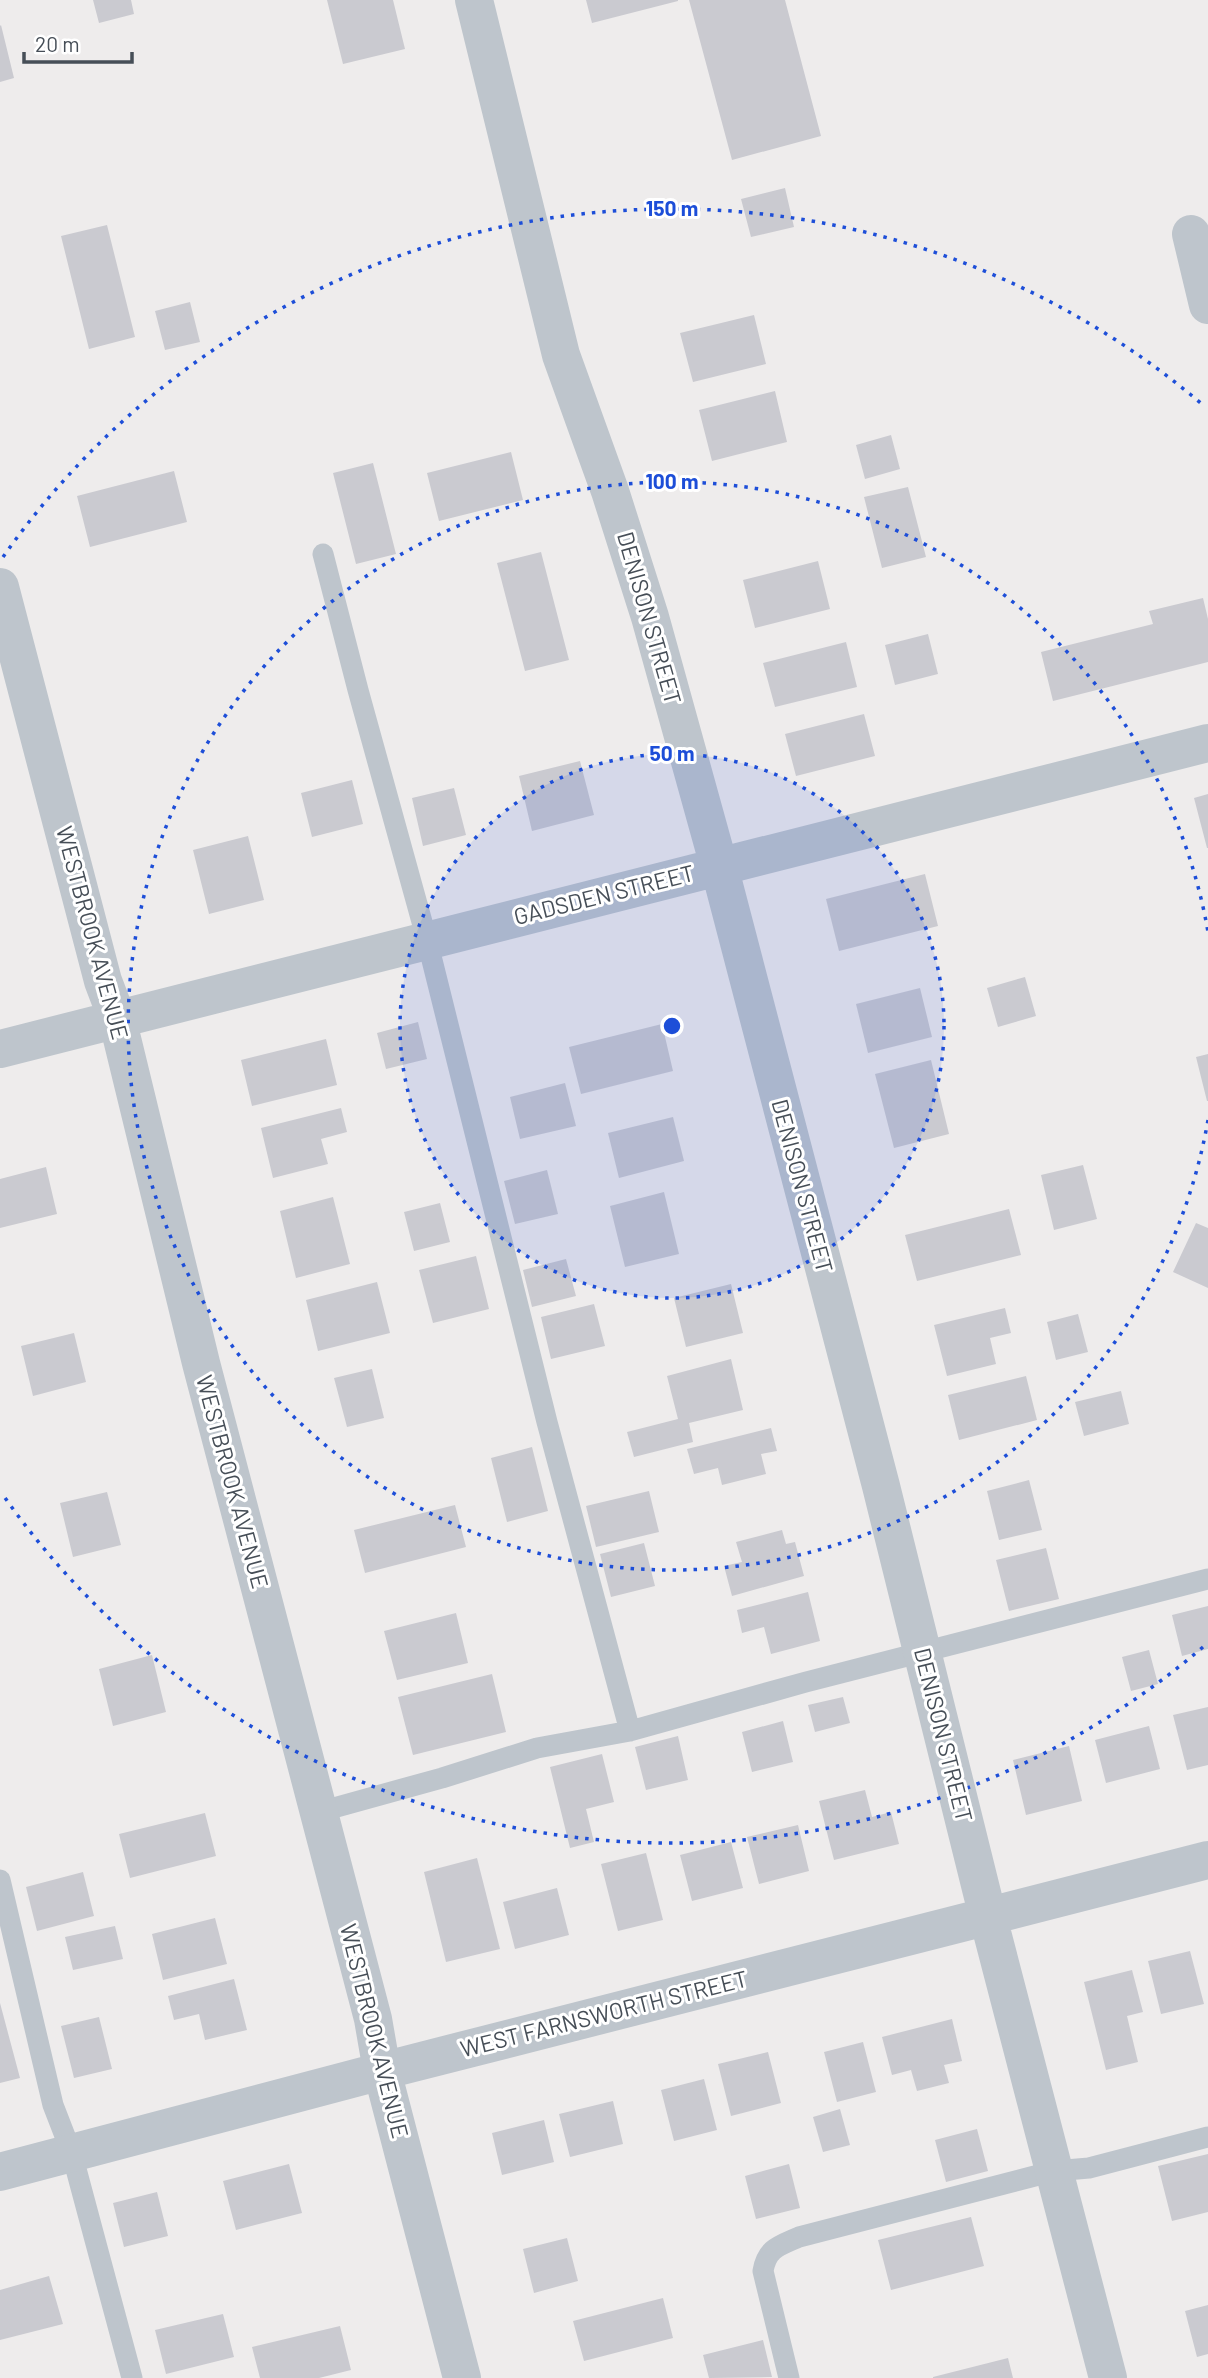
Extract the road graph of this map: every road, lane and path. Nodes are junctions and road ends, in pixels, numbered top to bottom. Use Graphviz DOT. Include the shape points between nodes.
graph roads {
  1 [pos="474,0"];
  2 [pos="1191,234"];
  3 [pos="1208,305"];
  4 [pos="323,554"];
  5 [pos="0,587"];
  6 [pos="1208,743"];
  7 [pos="719,866"];
  8 [pos="427,940"];
  9 [pos="117,1018"];
  10 [pos="0,1049"];
  11 [pos="1208,1579"];
  12 [pos="922,1653"];
  13 [pos="630,1731"];
  14 [pos="319,1812"];
  15 [pos="1208,1860"];
  16 [pos="0,1880"];
  17 [pos="988,1917"];
  18 [pos="383,2071"];
  19 [pos="1208,2137"];
  20 [pos="72,2154"];
  21 [pos="1054,2171"];
  22 [pos="0,2172"];
  23 [pos="132,2378"];
  24 [pos="462,2378"];
  25 [pos="789,2378"];
  26 [pos="1108,2378"];
  1 -- 7 [label="street, DENISON STREET" via="561,355 611,491 650,617"];
  2 -- 3 [label="street"];
  4 -- 8 [label="lane"];
  5 -- 9 [label="street, WESTBROOK AVENUE" via="103,981"];
  6 -- 7 [label="street, GADSDEN STREET"];
  7 -- 8 [label="street, GADSDEN STREET"];
  7 -- 12 [label="street, DENISON STREET"];
  8 -- 9 [label="street, GADSDEN STREET"];
  8 -- 13 [label="lane" via="540,1395"];
  9 -- 10 [label="street, GADSDEN STREET"];
  9 -- 14 [label="street, WESTBROOK AVENUE" via="201,1363"];
  11 -- 12 [label="lane"];
  12 -- 13 [label="lane"];
  12 -- 17 [label="street, DENISON STREET"];
  13 -- 14 [label="lane" via="537,1748"];
  14 -- 18 [label="street, WESTBROOK AVENUE"];
  15 -- 17 [label="street, WEST FARNSWORTH STREET"];
  16 -- 20 [label="lane" via="53,2105"];
  17 -- 18 [label="street, WEST FARNSWORTH STREET"];
  17 -- 21 [label="street, DENISON STREET"];
  18 -- 20 [label="street, WEST FARNSWORTH STREET"];
  18 -- 24 [label="street, WESTBROOK AVENUE"];
  19 -- 21 [label="lane" via="1089,2168"];
  20 -- 22 [label="street, WEST FARNSWORTH STREET"];
  20 -- 23 [label="lane"];
  21 -- 25 [label="lane" via="799,2237 774,2248 765,2258 763,2271"];
  21 -- 26 [label="street, DENISON STREET"];
}
